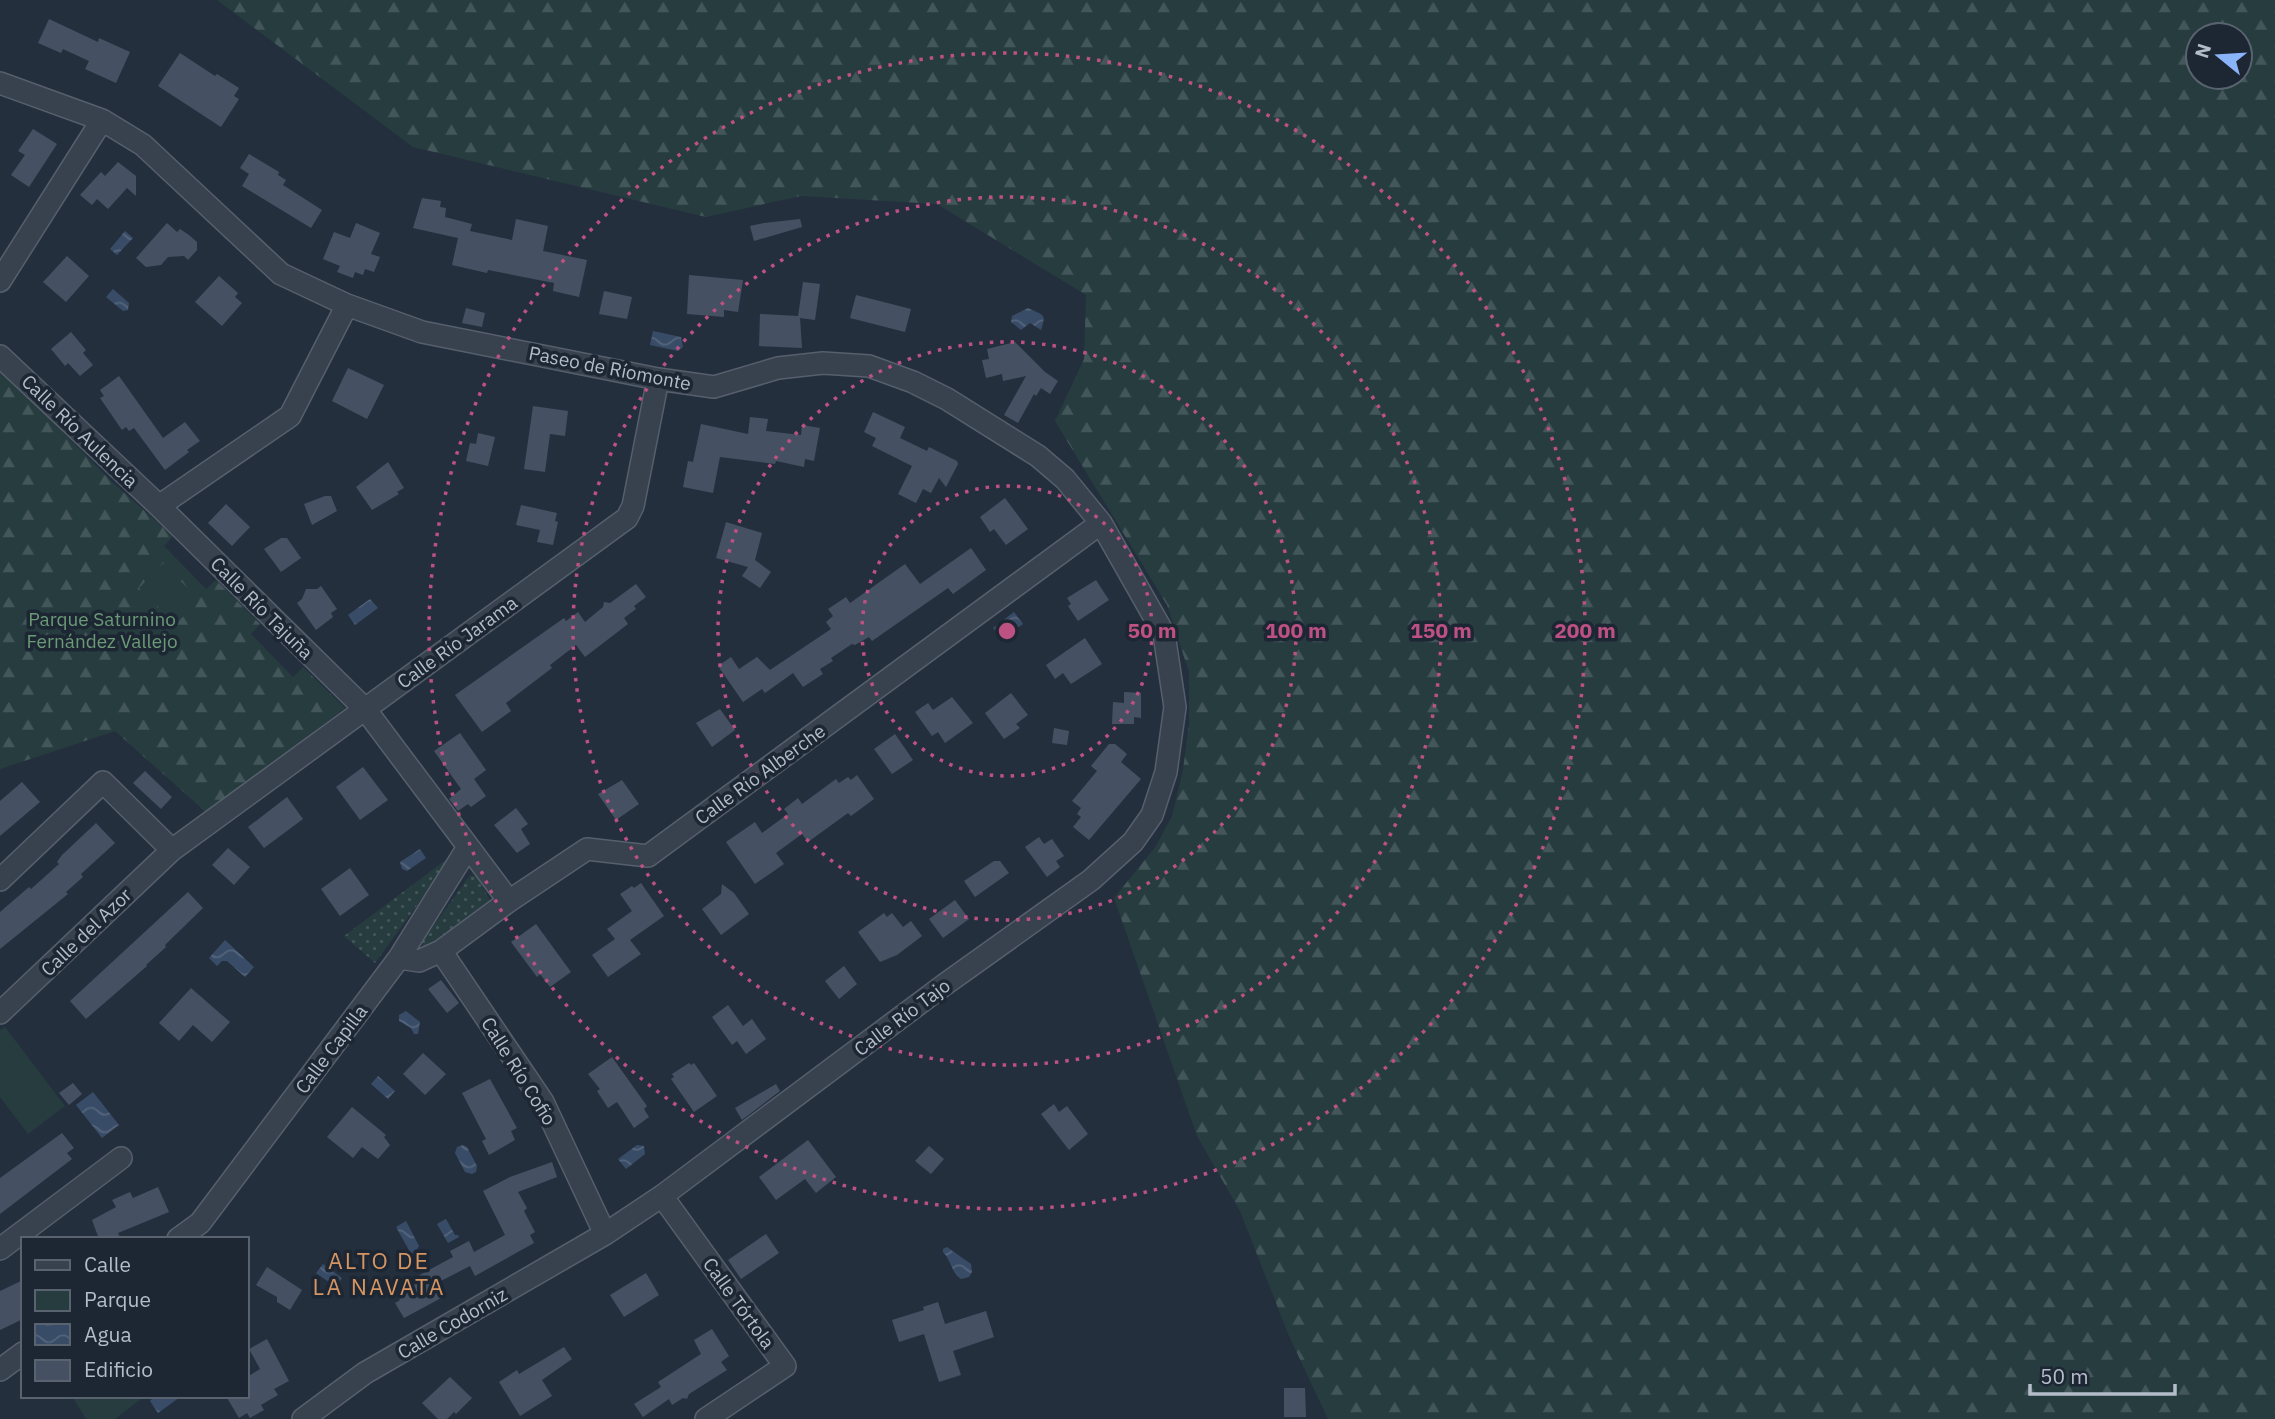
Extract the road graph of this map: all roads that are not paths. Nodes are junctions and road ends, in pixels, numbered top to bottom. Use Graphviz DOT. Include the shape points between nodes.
graph roads {
  1 [pos="0,83"];
  2 [pos="102,120"];
  3 [pos="0,281"];
  4 [pos="347,305"];
  5 [pos="0,356"];
  6 [pos="658,379"];
  7 [pos="159,506"];
  8 [pos="1101,523"];
  9 [pos="365,709"];
  10 [pos="1167,772"];
  11 [pos="468,847"];
  12 [pos="172,850"];
  13 [pos="0,880"];
  14 [pos="509,901"];
  15 [pos="441,951"];
  16 [pos="399,958"];
  17 [pos="2,1007"];
  18 [pos="121,1158"];
  19 [pos="662,1196"];
  20 [pos="605,1234"];
  21 [pos="181,1237"];
  22 [pos="0,1250"];
  23 [pos="21,1354"];
  24 [pos="0,1370"];
  25 [pos="308,1418"];
  26 [pos="706,1419"];
  1 -- 2 [label="street, Paseo de Ríomonte"];
  2 -- 3 [label="street"];
  2 -- 4 [label="street, Paseo de Ríomonte" via="143,145 281,274"];
  4 -- 6 [label="street, Paseo de Ríomonte" via="422,331"];
  4 -- 7 [label="street" via="290,416"];
  5 -- 7 [label="street, Calle Río Aulencia"];
  6 -- 8 [label="street, Paseo de Ríomonte" via="714,387 778,368 823,363 869,366 947,399 1038,456 1065,479"];
  6 -- 9 [label="street, Calle Río Jarama" via="627,518"];
  7 -- 9 [label="street, Calle Río Tajuña"];
  8 -- 10 [label="street, Paseo de Ríomonte" via="1164,634 1175,707"];
  8 -- 14 [label="street, Calle Río Alberche" via="648,856 587,849"];
  9 -- 11 [label="street"];
  9 -- 12 [label="street, Calle Río Jarama"];
  10 -- 19 [label="street, Calle Río Tajo" via="1152,815 1133,842 1091,880"];
  11 -- 14 [label="street"];
  11 -- 16 [label="street, Calle Capilla"];
  12 -- 13 [label="street" via="103,782"];
  12 -- 17 [label="street, Calle del Azor"];
  14 -- 15 [label="street, Calle Río Alberche"];
  15 -- 16 [label="street, Calle Río Alberche" via="419,961"];
  15 -- 20 [label="street, Calle Río Cofio" via="543,1102"];
  16 -- 21 [label="street, Calle Capilla" via="200,1223"];
  18 -- 22 [label="street"];
  19 -- 20 [label="street, Calle Río Tajo"];
  19 -- 26 [label="street, Calle Tórtola" via="785,1366"];
  20 -- 25 [label="street, Calle Codorniz" via="365,1373"];
  23 -- 24 [label="street"];
}
